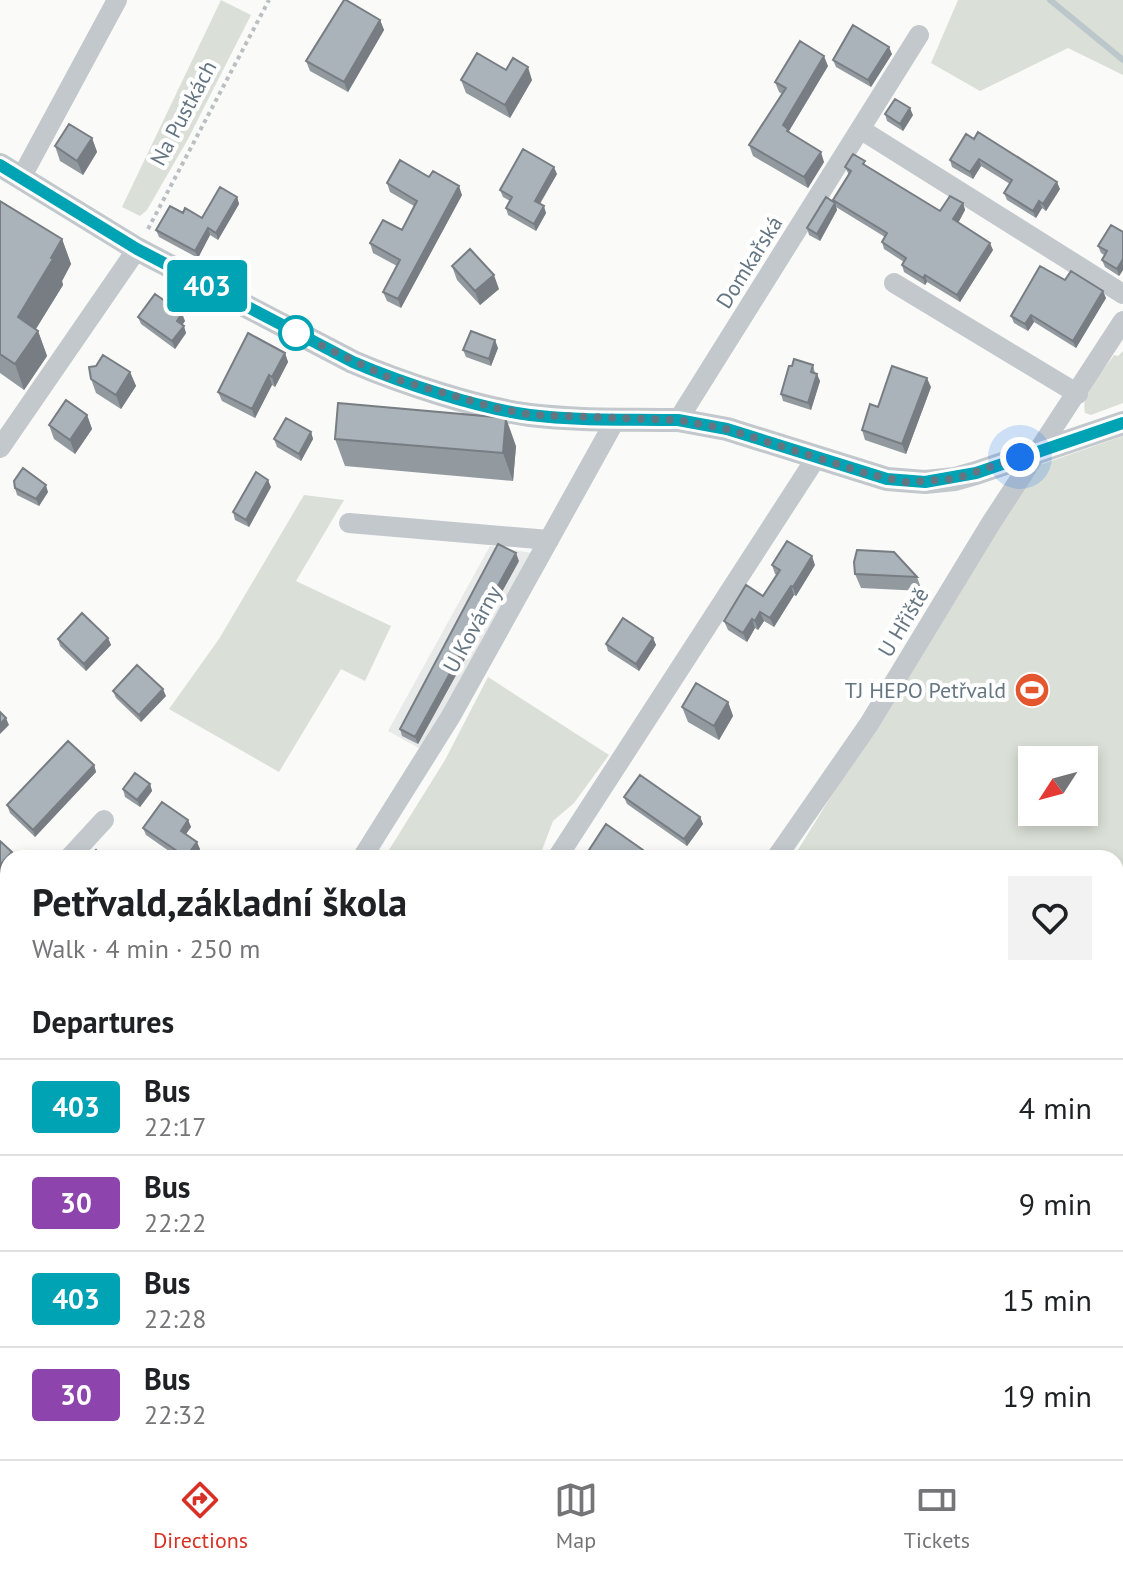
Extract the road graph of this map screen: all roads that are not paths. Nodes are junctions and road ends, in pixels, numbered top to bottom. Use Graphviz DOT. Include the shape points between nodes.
graph roads {
  1 [pos="117,0"];
  2 [pos="919,35"];
  3 [pos="860,129"];
  4 [pos="0,165"];
  5 [pos="21,178"];
  6 [pos="133,254"];
  7 [pos="894,283"];
  8 [pos="1123,294"];
  9 [pos="1123,321"];
  10 [pos="1078,394"];
  11 [pos="616,419"];
  12 [pos="678,420"];
  13 [pos="1123,423"];
  14 [pos="0,448"];
  15 [pos="1041,449"];
  16 [pos="816,458"];
  17 [pos="349,523"];
  18 [pos="549,540"];
  19 [pos="104,820"];
  20 [pos="76,850"];
  21 [pos="367,850"];
  22 [pos="562,850"];
  23 [pos="782,850"];
  1 -- 5 [label="street"];
  2 -- 3 [label="street, Domkařská"];
  3 -- 8 [label="street"];
  3 -- 12 [label="street, Domkařská"];
  4 -- 5 [label="street"];
  5 -- 6 [label="street"];
  6 -- 11 [label="street" via="385,376 520,413"];
  6 -- 14 [label="street"];
  7 -- 10 [label="street"];
  9 -- 10 [label="street, U Hřiště"];
  10 -- 15 [label="street, U Hřiště"];
  11 -- 12 [label="street"];
  11 -- 18 [label="street, U Kovárny"];
  12 -- 16 [label="street" via="727,429"];
  13 -- 15 [label="street"];
  15 -- 16 [label="street" via="976,473 925,482 887,479"];
  15 -- 23 [label="street, U Hřiště" via="869,724"];
  16 -- 22 [label="street"];
  17 -- 18 [label="street"];
  18 -- 21 [label="street, U Kovárny" via="451,716"];
  19 -- 20 [label="street"];
}
